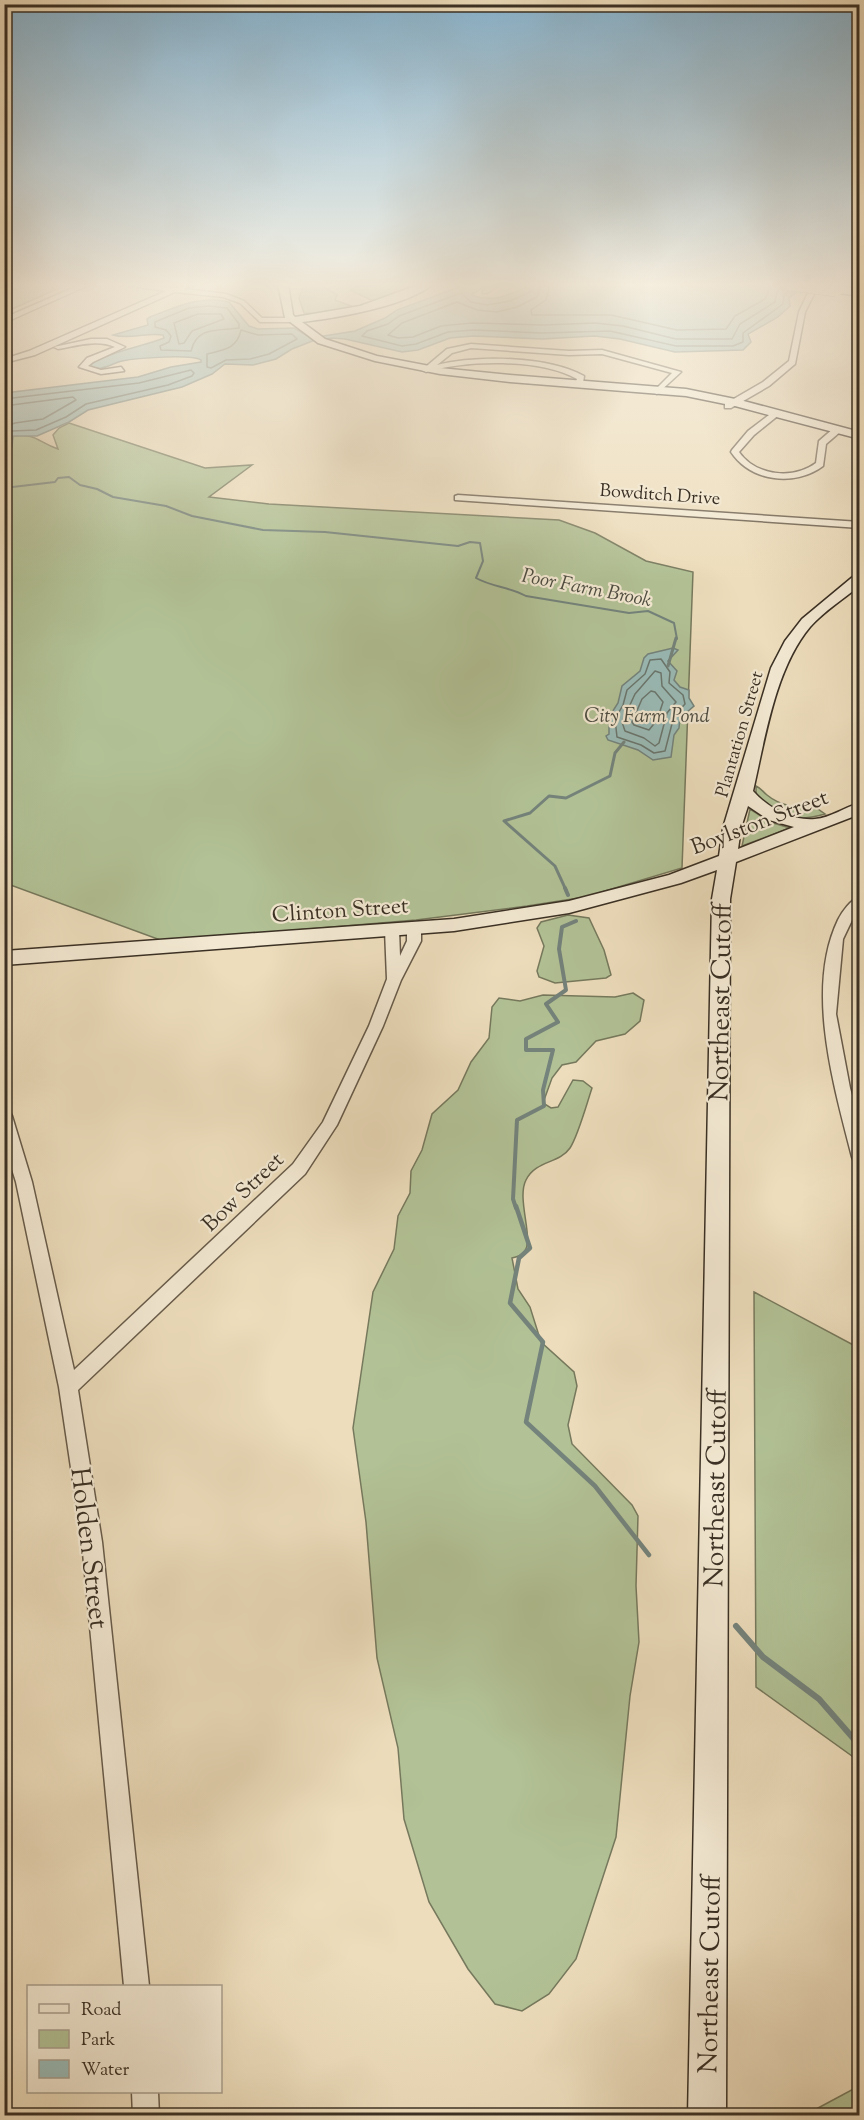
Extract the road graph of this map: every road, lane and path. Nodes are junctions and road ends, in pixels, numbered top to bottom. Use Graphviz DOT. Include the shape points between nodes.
graph roads {
  1 [pos="579,383"];
  2 [pos="666,383"];
  3 [pos="766,383"];
  4 [pos="659,390"];
  5 [pos="731,405"];
  6 [pos="773,416"];
  7 [pos="833,433"];
  8 [pos="860,436"];
  9 [pos="860,443"];
  10 [pos="458,498"];
  11 [pos="860,525"];
  12 [pos="860,578"];
  13 [pos="744,792"];
  14 [pos="860,808"];
  15 [pos="818,825"];
  16 [pos="726,860"];
  17 [pos="675,879"];
  18 [pos="721,899"];
  19 [pos="860,901"];
  20 [pos="414,928"];
  21 [pos="392,930"];
  22 [pos="4,958"];
  23 [pos="391,986"];
  24 [pos="4,1116"];
  25 [pos="860,1156"];
  26 [pos="68,1387"];
  27 [pos="136,1985"];
  28 [pos="145,2093"];
  29 [pos="146,2115"];
  30 [pos="707,2115"];
  1 -- 4 [label="main road"];
  2 -- 4 [label="street"];
  3 -- 5 [label="street"];
  4 -- 5 [label="main road"];
  5 -- 6 [label="main road"];
  6 -- 7 [label="main road"];
  6 -- 7 [label="street" via="735,452 743,464 764,473 792,475 813,470 820,464 822,442"];
  7 -- 8 [label="main road"];
  7 -- 9 [label="main road"];
  10 -- 11 [label="street, Bowditch Drive"];
  12 -- 13 [label="main road, Plantation Street" via="807,622 786,652 768,697"];
  13 -- 15 [label="main road" via="774,818"];
  13 -- 16 [label="main road, Plantation Street"];
  14 -- 15 [label="main road, Boylston Street"];
  15 -- 16 [label="main road, Boylston Street"];
  16 -- 17 [label="main road, Boylston Street"];
  16 -- 18 [label="main road, Northeast Cutoff"];
  17 -- 18 [label="main road" via="700,884"];
  17 -- 20 [label="main road, Clinton Street" via="569,907"];
  18 -- 30 [label="main road, Northeast Cutoff"];
  19 -- 25 [label="street" via="846,916 836,939 829,1014 842,1088"];
  20 -- 21 [label="main road, Clinton Street"];
  20 -- 23 [label="street, Bow Street" via="414,941"];
  21 -- 22 [label="main road, Clinton Street"];
  21 -- 23 [label="street, Bow Street" via="395,966"];
  23 -- 26 [label="street, Bow Street" via="329,1125 299,1169"];
  24 -- 26 [label="street, Holden Street" via="24,1182"];
  26 -- 27 [label="street, Holden Street" via="92,1542"];
  28 -- 29 [label="street"];
}
